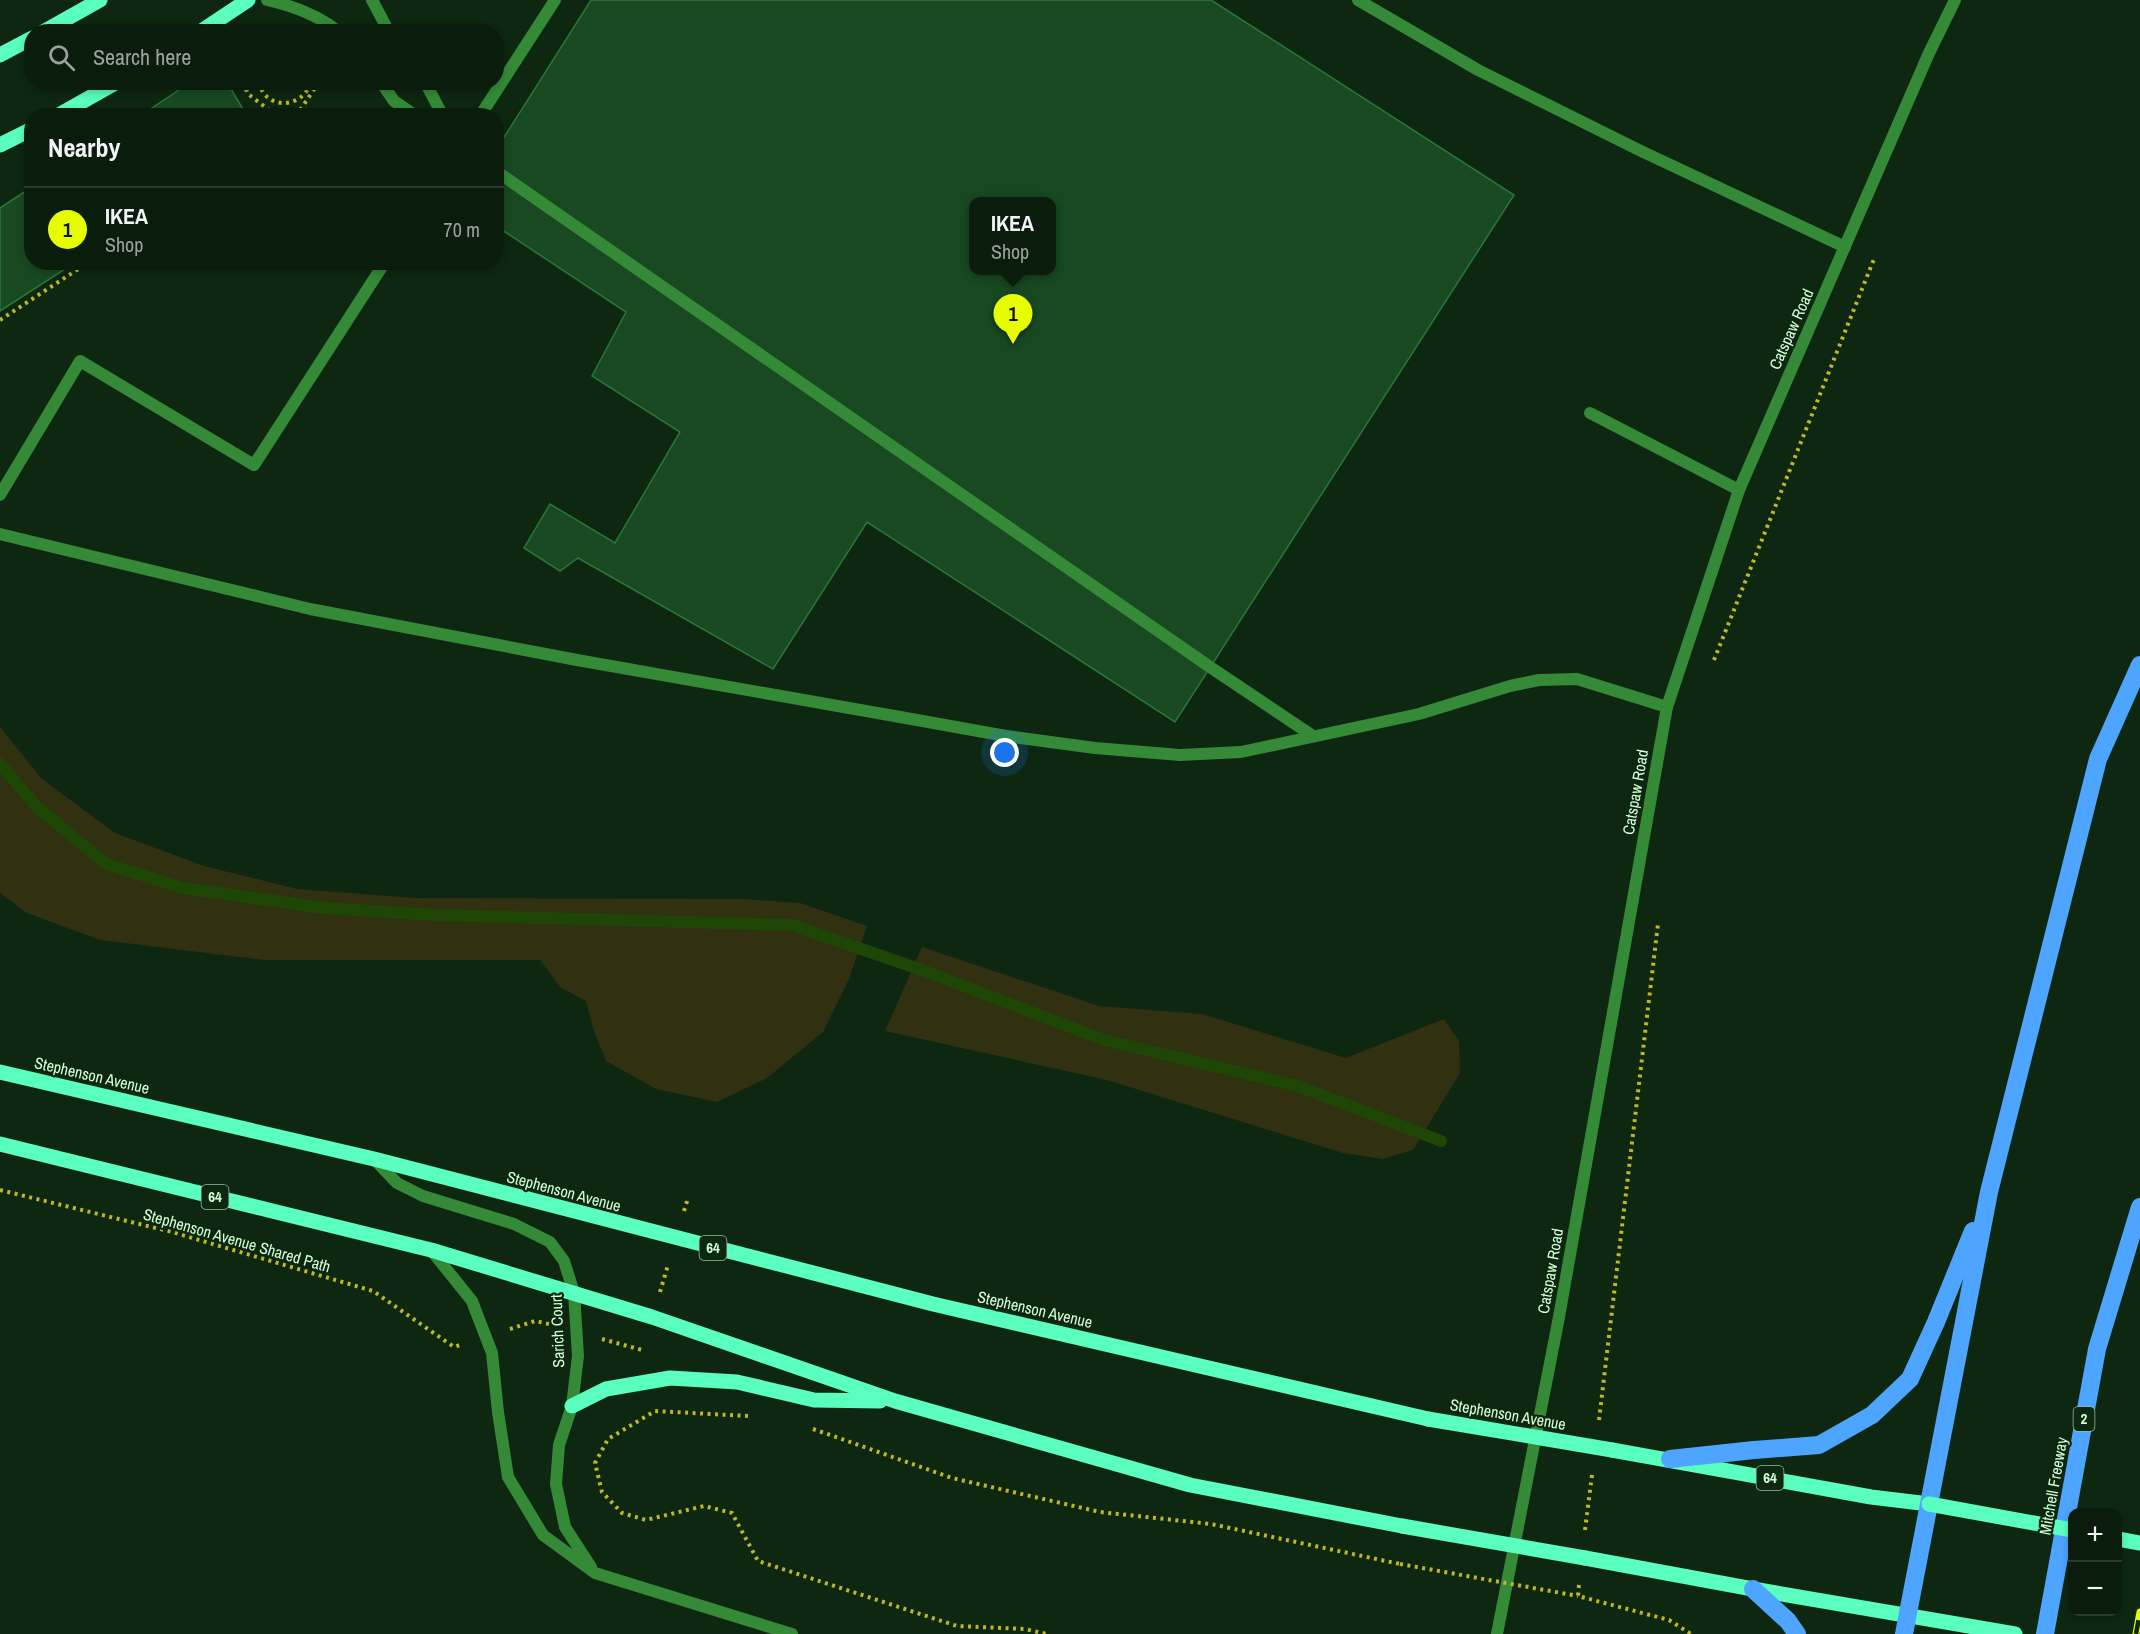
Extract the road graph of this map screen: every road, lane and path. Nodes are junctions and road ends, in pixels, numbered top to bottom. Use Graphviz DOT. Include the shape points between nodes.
graph roads {
  1 [pos="100,0"];
  2 [pos="249,0"];
  3 [pos="267,0"];
  4 [pos="372,0"];
  5 [pos="555,0"];
  6 [pos="1358,0"];
  7 [pos="1955,0"];
  8 [pos="57,24"];
  9 [pos="212,24"];
  10 [pos="329,24"];
  11 [pos="385,24"];
  12 [pos="24,42"];
  13 [pos="0,55"];
  14 [pos="504,79"];
  15 [pos="103,90"];
  16 [pos="246,90"];
  17 [pos="262,90"];
  18 [pos="387,90"];
  19 [pos="429,90"];
  20 [pos="497,90"];
  21 [pos="310,92"];
  22 [pos="71,108"];
  23 [pos="266,108"];
  24 [pos="301,108"];
  25 [pos="405,108"];
  26 [pos="439,108"];
  27 [pos="485,108"];
  28 [pos="24,133"];
  29 [pos="0,145"];
  30 [pos="504,177"];
  31 [pos="1845,247"];
  32 [pos="1874,259"];
  33 [pos="76,270"];
  34 [pos="380,270"];
  35 [pos="0,320"];
  36 [pos="1590,413"];
  37 [pos="1739,490"];
  38 [pos="0,495"];
  39 [pos="0,534"];
  40 [pos="2140,665"];
  41 [pos="1710,669"];
  42 [pos="1667,707"];
  43 [pos="1313,736"];
  44 [pos="1659,915"];
  45 [pos="0,1072"];
  46 [pos="0,1144"];
  47 [pos="374,1160"];
  48 [pos="0,1190"];
  49 [pos="1989,1192"];
  50 [pos="2140,1207"];
  51 [pos="431,1250"];
  52 [pos="574,1293"];
  53 [pos="454,1347"];
  54 [pos="895,1401"];
  55 [pos="572,1406"];
  56 [pos="756,1416"];
  57 [pos="811,1428"];
  58 [pos="1597,1431"];
  59 [pos="1670,1460"];
  60 [pos="1593,1467"];
  61 [pos="1929,1504"];
  62 [pos="2068,1529"];
  63 [pos="1585,1537"];
  64 [pos="2122,1540"];
  65 [pos="2140,1543"];
  66 [pos="595,1573"];
  67 [pos="1579,1584"];
  68 [pos="1753,1589"];
  69 [pos="1578,1596"];
  70 [pos="1907,1615"];
  71 [pos="792,1634"];
  72 [pos="1047,1634"];
  73 [pos="1497,1634"];
  74 [pos="1691,1634"];
  75 [pos="1797,1634"];
  76 [pos="1904,1634"];
  77 [pos="2015,1634"];
  78 [pos="2045,1634"];
  1 -- 8 [label="main road"];
  2 -- 9 [label="main road"];
  3 -- 10 [label="street" via="289,4"];
  4 -- 11 [label="street"];
  5 -- 14 [label="street"];
  6 -- 31 [label="street" via="1478,70"];
  7 -- 31 [label="street, Catspaw Road"];
  12 -- 13 [label="main road"];
  15 -- 22 [label="main road"];
  16 -- 23 [label="path"];
  17 -- 21 [label="path" via="271,100 284,104 298,101"];
  18 -- 25 [label="street"];
  19 -- 26 [label="street"];
  20 -- 27 [label="street"];
  21 -- 24 [label="path"];
  28 -- 29 [label="main road"];
  30 -- 43 [label="street"];
  31 -- 37 [label="street, Catspaw Road"];
  32 -- 41 [label="path"];
  33 -- 35 [label="path"];
  34 -- 38 [label="street" via="254,465 80,361"];
  36 -- 37 [label="street"];
  37 -- 42 [label="street, Catspaw Road"];
  39 -- 43 [label="street" via="310,609 1006,736 1180,755 1241,752"];
  40 -- 49 [label="highway" via="2098,759"];
  42 -- 43 [label="street" via="1576,679 1539,680 1419,714"];
  42 -- 73 [label="street, Catspaw Road"];
  44 -- 58 [label="path"];
  45 -- 47 [label="main road, Stephenson Avenue / 64"];
  46 -- 51 [label="main road, 64"];
  47 -- 52 [label="street, Sarich Court" via="398,1183 423,1196 514,1224 550,1242 564,1261"];
  47 -- 59 [label="main road, Stephenson Avenue / 64, bridge" via="922,1301 1428,1419"];
  48 -- 53 [label="path, Stephenson Avenue Shared Path" via="172,1232 373,1291"];
  49 -- 59 [label="highway" via="1910,1379 1872,1415 1820,1444"];
  49 -- 61 [label="highway"];
  50 -- 78 [label="highway, Mitchell Freeway / 2" via="2097,1349"];
  51 -- 52 [label="main road, 64"];
  51 -- 66 [label="street" via="472,1300 492,1353 508,1477 543,1535"];
  52 -- 54 [label="main road, 64"];
  52 -- 55 [label="street, Sarich Court" via="578,1356"];
  54 -- 55 [label="main road" via="814,1400 737,1382 670,1378 606,1389"];
  54 -- 68 [label="main road, 64, bridge" via="1190,1485"];
  55 -- 66 [label="street, Sarich Court" via="559,1445 556,1484 565,1527"];
  56 -- 72 [label="path" via="655,1411 608,1440 595,1462 602,1492 622,1513 646,1520 704,1506 732,1513 759,1562 957,1626"];
  57 -- 69 [label="path, bridge" via="952,1478 1100,1512 1211,1524"];
  59 -- 61 [label="main road, Stephenson Avenue / 64"];
  60 -- 63 [label="path"];
  61 -- 62 [label="main road, Stephenson Avenue / 64, bridge"];
  61 -- 70 [label="highway"];
  64 -- 65 [label="main road"];
  66 -- 71 [label="street"];
  67 -- 69 [label="path"];
  68 -- 70 [label="main road, 64"];
  68 -- 75 [label="highway"];
  69 -- 74 [label="path" via="1669,1620"];
  70 -- 76 [label="highway"];
  70 -- 77 [label="main road, 64"];
}
